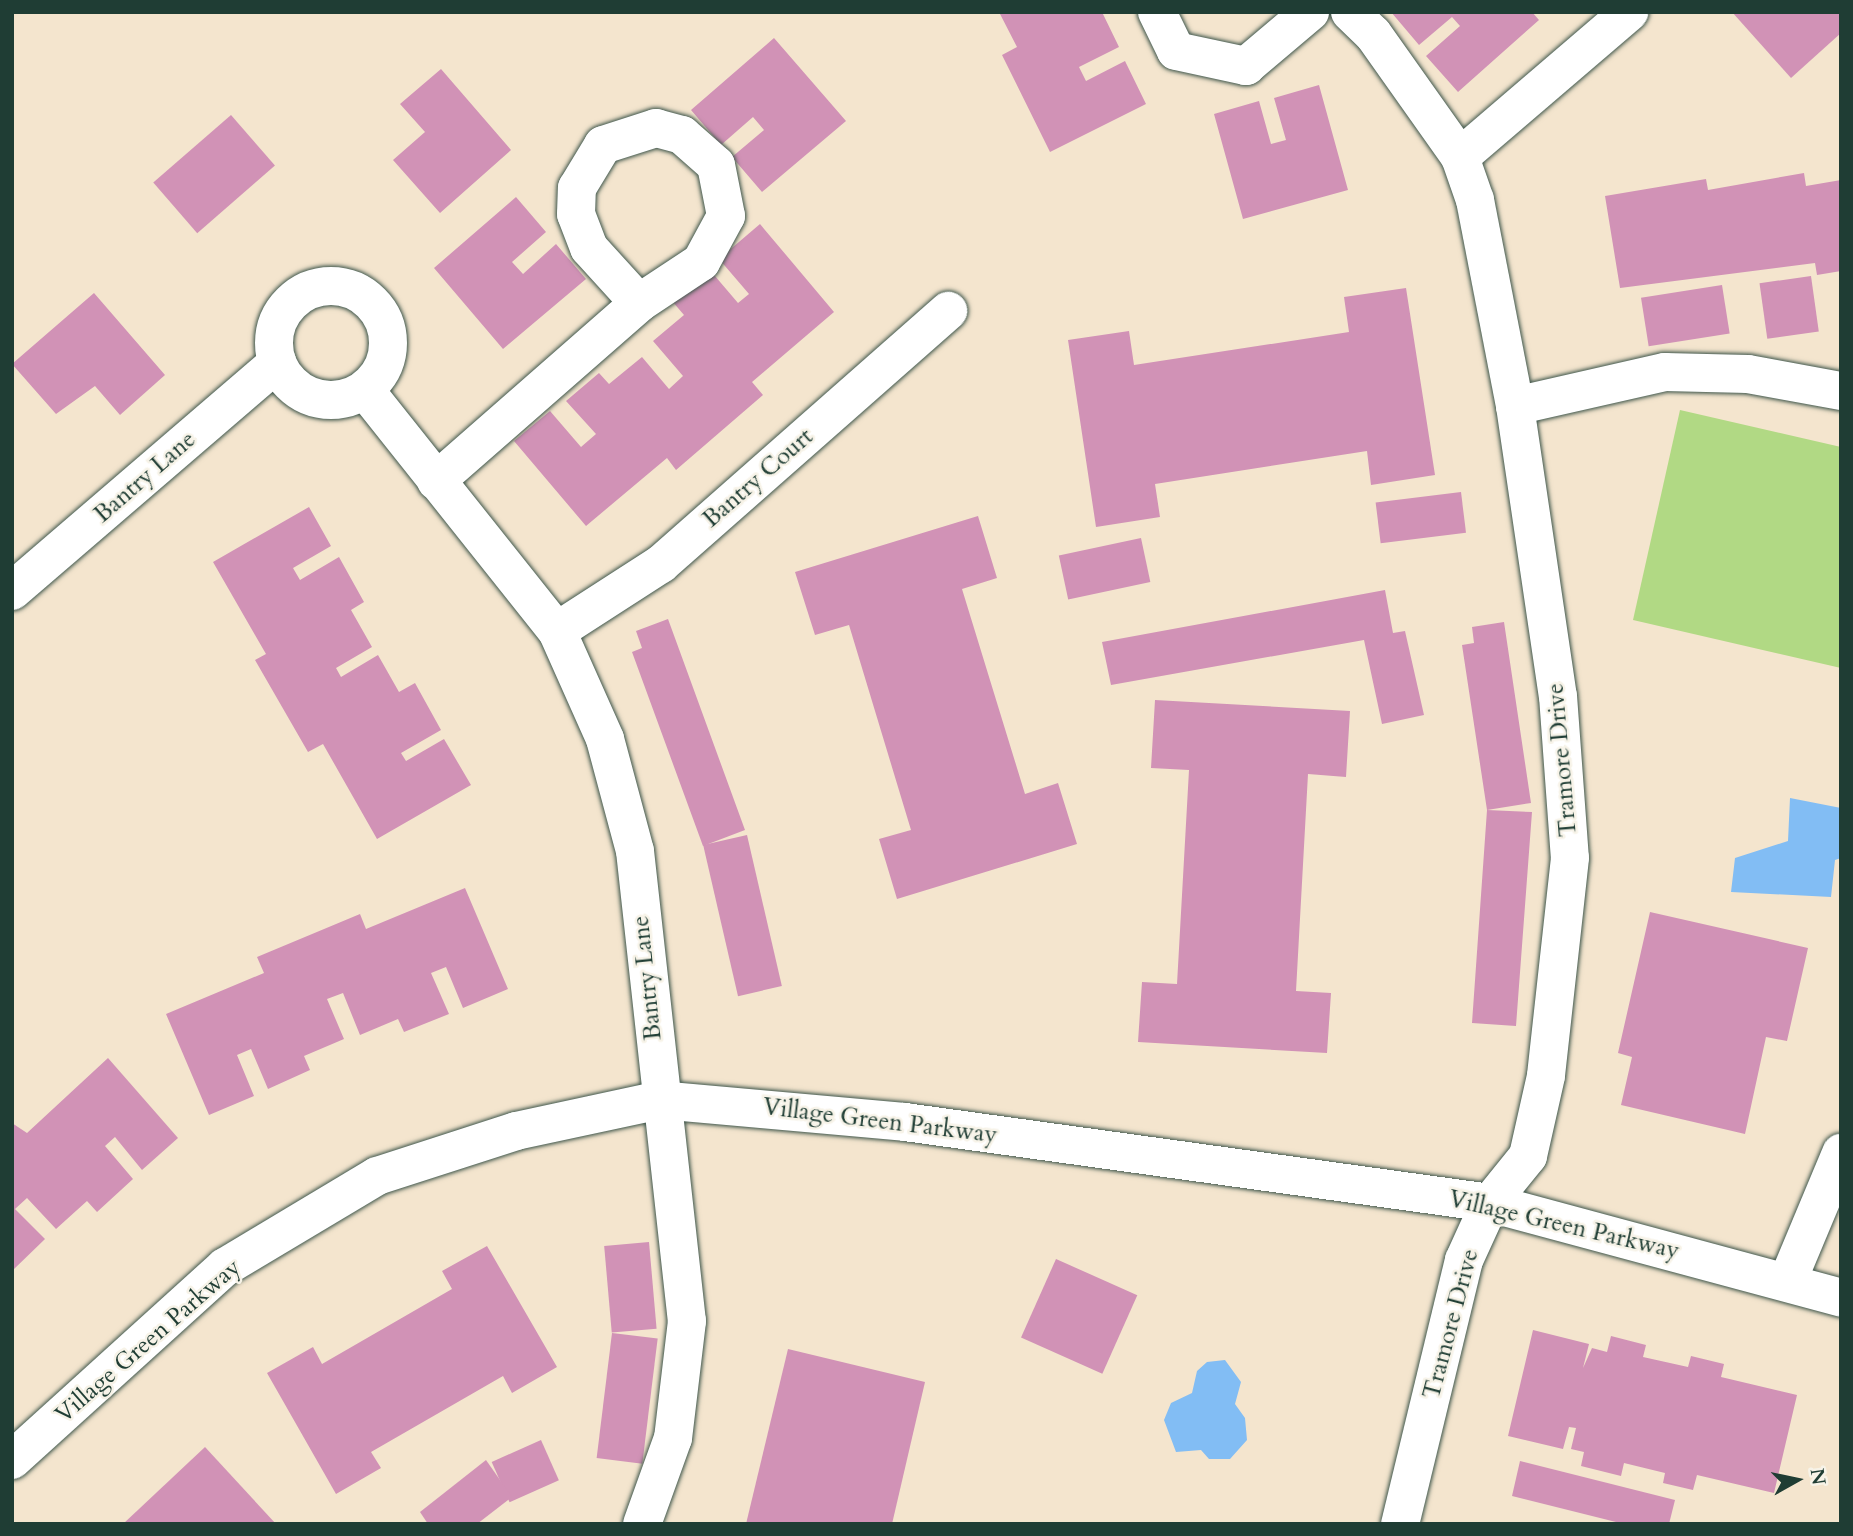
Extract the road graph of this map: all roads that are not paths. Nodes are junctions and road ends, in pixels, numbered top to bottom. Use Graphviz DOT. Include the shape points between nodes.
graph roads {
  1 [pos="1157,12"];
  2 [pos="1310,12"];
  3 [pos="1350,12"];
  4 [pos="1629,12"];
  5 [pos="1460,157"];
  6 [pos="639,303"];
  7 [pos="948,311"];
  8 [pos="277,363"];
  9 [pos="365,390"];
  10 [pos="1841,391"];
  11 [pos="1515,406"];
  12 [pos="436,481"];
  13 [pos="12,591"];
  14 [pos="557,631"];
  15 [pos="660,1100"];
  16 [pos="1841,1153"];
  17 [pos="1489,1203"];
  18 [pos="1788,1280"];
  19 [pos="1841,1298"];
  20 [pos="12,1460"];
  21 [pos="642,1524"];
  22 [pos="1400,1524"];
  1 -- 2 [label="street" via="1176,51 1246,66"];
  3 -- 5 [label="street, Tramore Drive" via="1373,34"];
  4 -- 5 [label="street"];
  5 -- 11 [label="street, Tramore Drive" via="1475,200"];
  6 -- 6 [label="street" via="701,262 726,216 726,190 710,157 682,135 656,128 603,145 577,188 576,214 589,248"];
  6 -- 12 [label="street"];
  7 -- 14 [label="street, Bantry Court" via="661,564"];
  8 -- 9 [label="street" via="285,379 314,398 350,398"];
  8 -- 9 [label="street" via="277,325 300,295 319,287 357,292 384,319 388,338 387,358"];
  8 -- 13 [label="street, Bantry Lane"];
  9 -- 12 [label="street, Bantry Lane"];
  10 -- 11 [label="street" via="1748,374 1665,372"];
  11 -- 17 [label="street, Tramore Drive" via="1558,696 1570,858 1546,1076 1528,1156"];
  12 -- 14 [label="street, Bantry Lane"];
  14 -- 15 [label="street, Bantry Lane" via="605,739 635,851"];
  15 -- 17 [label="street, Village Green Parkway" via="905,1122"];
  15 -- 20 [label="street, Village Green Parkway" via="516,1131 377,1176 225,1268"];
  15 -- 21 [label="street, Bantry Lane" via="687,1321 673,1438"];
  16 -- 18 [label="street"];
  17 -- 18 [label="street, Village Green Parkway"];
  17 -- 22 [label="street, Tramore Drive" via="1464,1260"];
  18 -- 19 [label="street, Village Green Parkway"];
}
